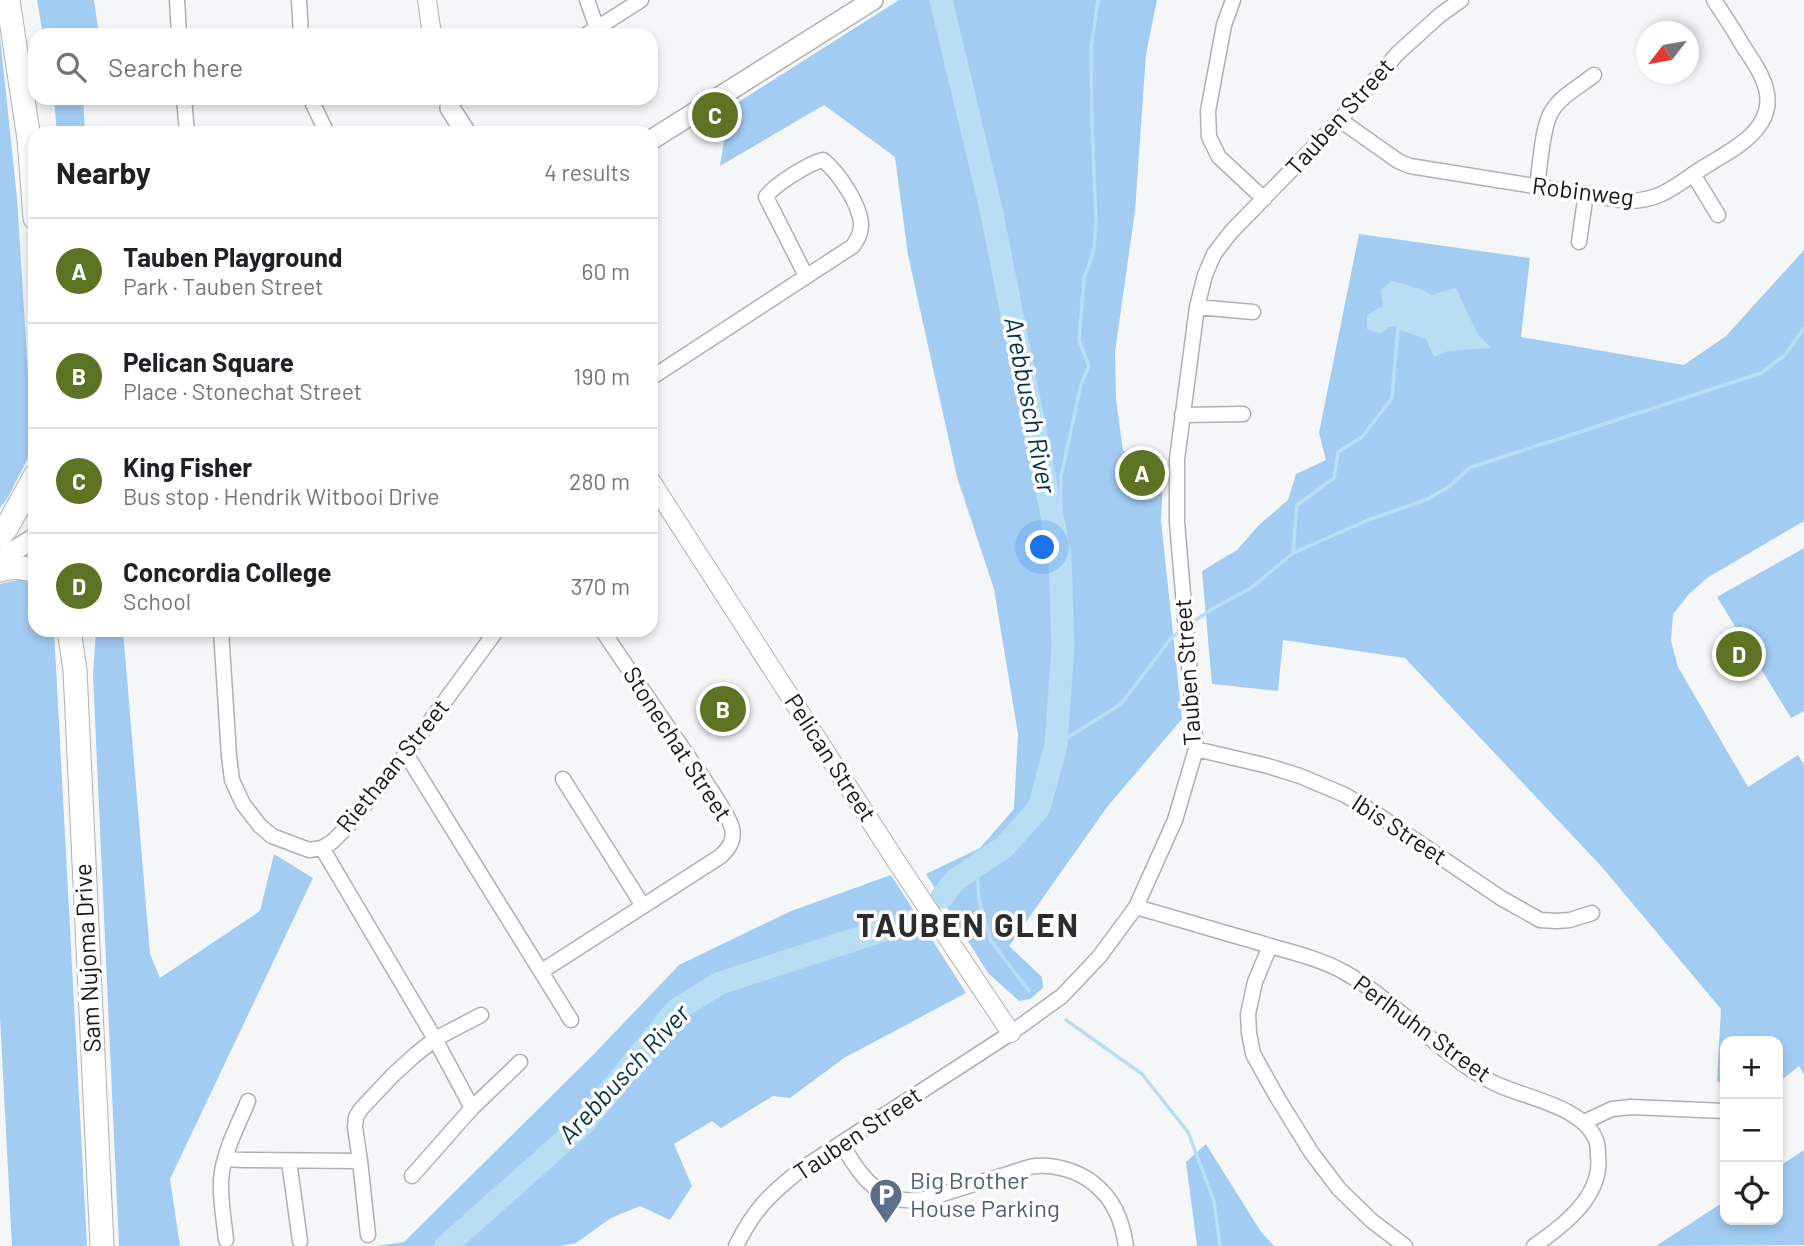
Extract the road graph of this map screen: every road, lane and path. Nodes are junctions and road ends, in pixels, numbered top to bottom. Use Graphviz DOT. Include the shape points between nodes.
graph roads {
  1 [pos="8,0"];
  2 [pos="23,0"];
  3 [pos="177,0"];
  4 [pos="299,0"];
  5 [pos="427,0"];
  6 [pos="587,0"];
  7 [pos="641,0"];
  8 [pos="873,0"];
  9 [pos="1233,0"];
  10 [pos="1461,0"];
  11 [pos="1714,0"];
  12 [pos="179,28"];
  13 [pos="300,28"];
  14 [pos="431,28"];
  15 [pos="591,28"];
  16 [pos="598,28"];
  17 [pos="28,31"];
  18 [pos="1594,75"];
  19 [pos="40,105"];
  20 [pos="185,105"];
  21 [pos="313,105"];
  22 [pos="450,105"];
  23 [pos="450,105"];
  24 [pos="1340,120"];
  25 [pos="43,126"];
  26 [pos="186,126"];
  27 [pos="324,126"];
  28 [pos="455,126"];
  29 [pos="462,126"];
  30 [pos="28,132"];
  31 [pos="658,135"];
  32 [pos="1693,174"];
  33 [pos="1537,186"];
  34 [pos="1586,193"];
  35 [pos="1264,199"];
  36 [pos="1718,215"];
  37 [pos="1578,242"];
  38 [pos="806,276"];
  39 [pos="1197,307"];
  40 [pos="1254,312"];
  41 [pos="658,373"];
  42 [pos="1243,414"];
  43 [pos="1182,415"];
  44 [pos="28,489"];
  45 [pos="658,492"];
  46 [pos="0,536"];
  47 [pos="28,542"];
  48 [pos="0,559"];
  49 [pos="28,568"];
  50 [pos="0,570"];
  51 [pos="65,637"];
  52 [pos="70,637"];
  53 [pos="79,637"];
  54 [pos="220,637"];
  55 [pos="492,637"];
  56 [pos="608,637"];
  57 [pos="75,670"];
  58 [pos="1196,749"];
  59 [pos="407,754"];
  60 [pos="563,779"];
  61 [pos="322,848"];
  62 [pos="643,905"];
  63 [pos="1136,907"];
  64 [pos="1592,913"];
  65 [pos="1270,946"];
  66 [pos="542,971"];
  67 [pos="481,1015"];
  68 [pos="572,1020"];
  69 [pos="1011,1032"];
  70 [pos="435,1039"];
  71 [pos="520,1062"];
  72 [pos="248,1101"];
  73 [pos="472,1108"];
  74 [pos="1720,1111"];
  75 [pos="1584,1122"];
  76 [pos="841,1143"];
  77 [pos="225,1158"];
  78 [pos="289,1161"];
  79 [pos="360,1161"];
  80 [pos="412,1176"];
  81 [pos="368,1236"];
  82 [pos="226,1240"];
  83 [pos="300,1241"];
  84 [pos="102,1246"];
  85 [pos="736,1246"];
  86 [pos="1126,1246"];
  87 [pos="1405,1246"];
  88 [pos="1534,1246"];
  1 -- 30 [label="highway"];
  2 -- 17 [label="highway"];
  3 -- 12 [label="street"];
  4 -- 13 [label="street"];
  5 -- 14 [label="street"];
  6 -- 15 [label="street"];
  7 -- 16 [label="street"];
  8 -- 31 [label="main road"];
  9 -- 35 [label="street" via="1208,111 1209,137 1219,157"];
  10 -- 24 [label="street, Tauben Street" via="1415,36"];
  11 -- 32 [label="street, Robinweg" via="1762,74 1767,107 1753,133"];
  18 -- 33 [label="street" via="1552,109"];
  19 -- 25 [label="highway"];
  20 -- 26 [label="street"];
  21 -- 27 [label="street"];
  22 -- 28 [label="street"];
  23 -- 29 [label="main road"];
  24 -- 33 [label="street, Robinweg" via="1410,166"];
  24 -- 35 [label="street, Tauben Street"];
  32 -- 34 [label="street, Robinweg" via="1653,198 1627,201"];
  32 -- 36 [label="street"];
  33 -- 34 [label="street, Robinweg"];
  34 -- 37 [label="street"];
  35 -- 39 [label="street, Tauben Street" via="1214,254"];
  38 -- 38 [label="street" via="766,197 823,160 852,198 861,226 853,246"];
  38 -- 41 [label="street"];
  39 -- 40 [label="street"];
  39 -- 43 [label="street, Tauben Street"];
  42 -- 43 [label="street"];
  43 -- 58 [label="street, Tauben Street" via="1177,522"];
  44 -- 46 [label="highway"];
  45 -- 69 [label="street, Pelican Street"];
  47 -- 48 [label="main road"];
  49 -- 50 [label="highway"];
  51 -- 57 [label="highway"];
  52 -- 57 [label="highway, Sam Nujoma Drive"];
  53 -- 57 [label="highway, Sam Nujoma Drive"];
  54 -- 61 [label="street, Riethaan Street" via="232,780 243,804 272,836 309,850"];
  55 -- 59 [label="street, Riethaan Street"];
  56 -- 62 [label="street, Stonechat Street" via="733,830 730,848 721,856"];
  57 -- 84 [label="highway, Sam Nujoma Drive"];
  58 -- 63 [label="street, Tauben Street" via="1175,820"];
  58 -- 64 [label="street, Ibis Street" via="1279,769 1345,795 1540,920 1570,920"];
  59 -- 61 [label="street, Riethaan Street" via="347,827"];
  59 -- 66 [label="street"];
  60 -- 62 [label="street"];
  61 -- 70 [label="street"];
  62 -- 66 [label="street, Stonechat Street"];
  63 -- 65 [label="street, Perlhuhn Street"];
  63 -- 69 [label="street, Tauben Street" via="1099,957 1062,996"];
  65 -- 75 [label="street, Perlhuhn Street" via="1343,972 1471,1070"];
  65 -- 87 [label="street" via="1248,1014 1253,1054 1311,1152 1339,1189"];
  66 -- 68 [label="street"];
  67 -- 70 [label="street"];
  69 -- 76 [label="street, Tauben Street"];
  70 -- 73 [label="street"];
  70 -- 79 [label="street" via="393,1075 356,1117"];
  71 -- 73 [label="street"];
  72 -- 77 [label="street"];
  73 -- 80 [label="street"];
  74 -- 75 [label="street" via="1631,1107 1612,1109"];
  75 -- 88 [label="street" via="1596,1141 1600,1167 1592,1190 1574,1215"];
  76 -- 85 [label="street, Tauben Street" via="773,1192 755,1211"];
  76 -- 86 [label="street" via="868,1182 905,1200 928,1199 1037,1166 1071,1171 1089,1180 1116,1208"];
  77 -- 78 [label="street"];
  77 -- 82 [label="street" via="221,1179"];
  78 -- 79 [label="street"];
  78 -- 83 [label="street"];
  79 -- 81 [label="street"];
}
